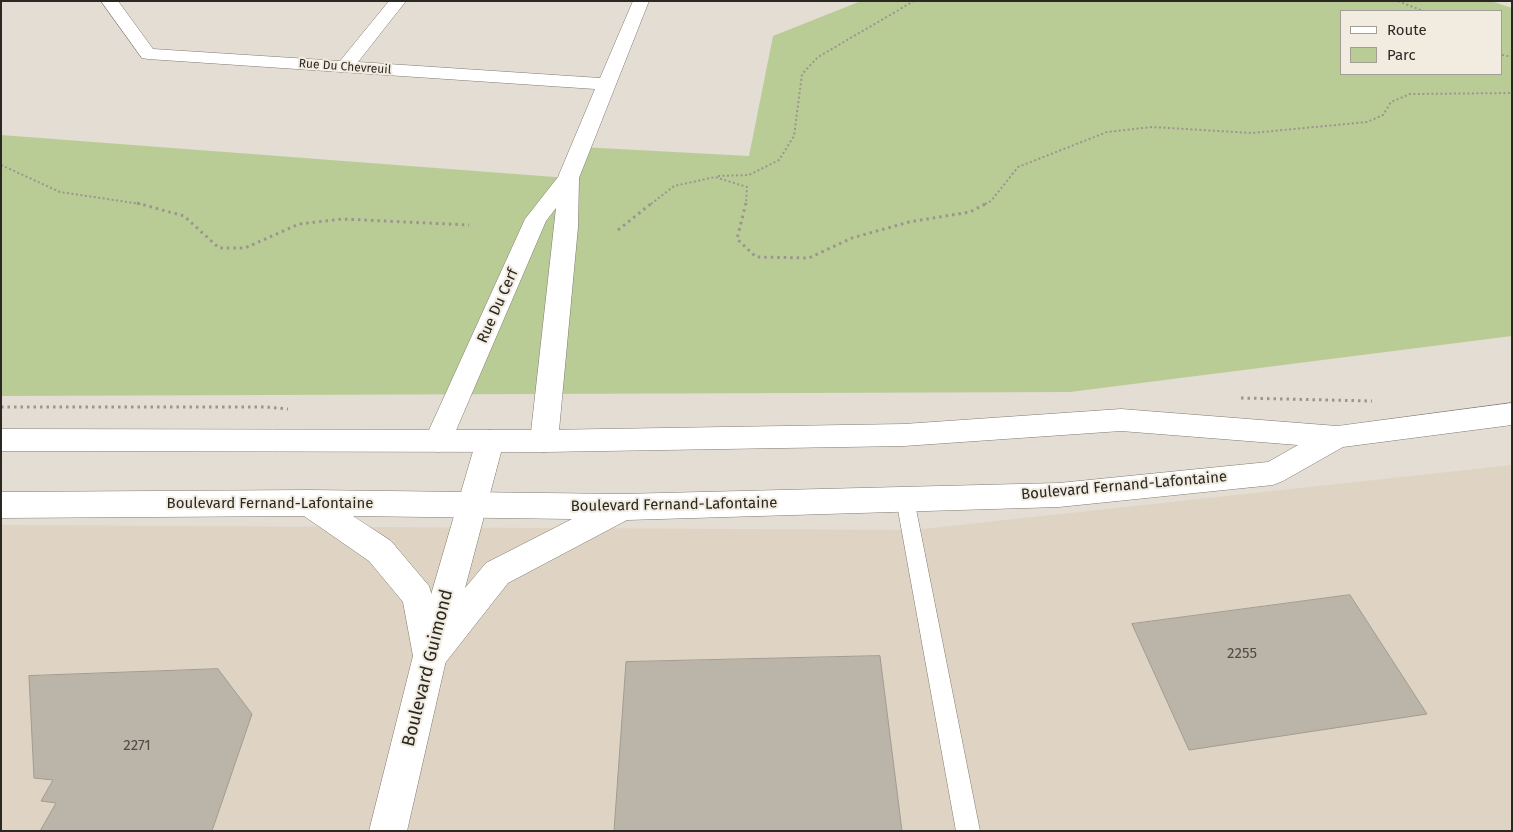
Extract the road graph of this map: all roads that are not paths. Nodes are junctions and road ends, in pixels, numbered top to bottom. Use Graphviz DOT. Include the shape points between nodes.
graph roads {
  1 [pos="109,1"];
  2 [pos="398,1"];
  3 [pos="641,1"];
  4 [pos="345,67"];
  5 [pos="607,84"];
  6 [pos="568,178"];
  7 [pos="1512,414"];
  8 [pos="1337,437"];
  9 [pos="1,440"];
  10 [pos="438,440"];
  11 [pos="490,440"];
  12 [pos="544,441"];
  13 [pos="905,499"];
  14 [pos="309,503"];
  15 [pos="1,505"];
  16 [pos="471,506"];
  17 [pos="622,507"];
  18 [pos="430,656"];
  19 [pos="388,831"];
  20 [pos="968,831"];
  1 -- 4 [label="street, Rue Du Chevreuil" via="148,54"];
  2 -- 4 [label="street"];
  3 -- 5 [label="street, Rue Du Cerf"];
  4 -- 5 [label="street, Rue Du Chevreuil"];
  5 -- 6 [label="street, Rue Du Cerf"];
  6 -- 10 [label="street, Rue Du Cerf" via="536,219"];
  6 -- 12 [label="street, Rue Du Cerf" via="568,227"];
  7 -- 8 [label="street, Boulevard Fernand-Lafontaine"];
  8 -- 12 [label="street, Boulevard Fernand-Lafontaine" via="1121,420 904,435"];
  8 -- 13 [label="street, Boulevard Fernand-Lafontaine" via="1273,473 1059,495"];
  9 -- 10 [label="street, Boulevard Fernand-Lafontaine"];
  10 -- 11 [label="street, Boulevard Fernand-Lafontaine"];
  11 -- 12 [label="street, Boulevard Fernand-Lafontaine"];
  11 -- 16 [label="street"];
  13 -- 17 [label="street, Boulevard Fernand-Lafontaine"];
  13 -- 20 [label="lane"];
  14 -- 15 [label="street, Boulevard Fernand-Lafontaine"];
  14 -- 16 [label="street, Boulevard Fernand-Lafontaine"];
  14 -- 18 [label="street" via="380,551 418,596"];
  16 -- 17 [label="street, Boulevard Fernand-Lafontaine"];
  16 -- 18 [label="street, Boulevard Guimond"];
  17 -- 18 [label="street" via="497,573"];
  18 -- 19 [label="street, Boulevard Guimond"];
}
